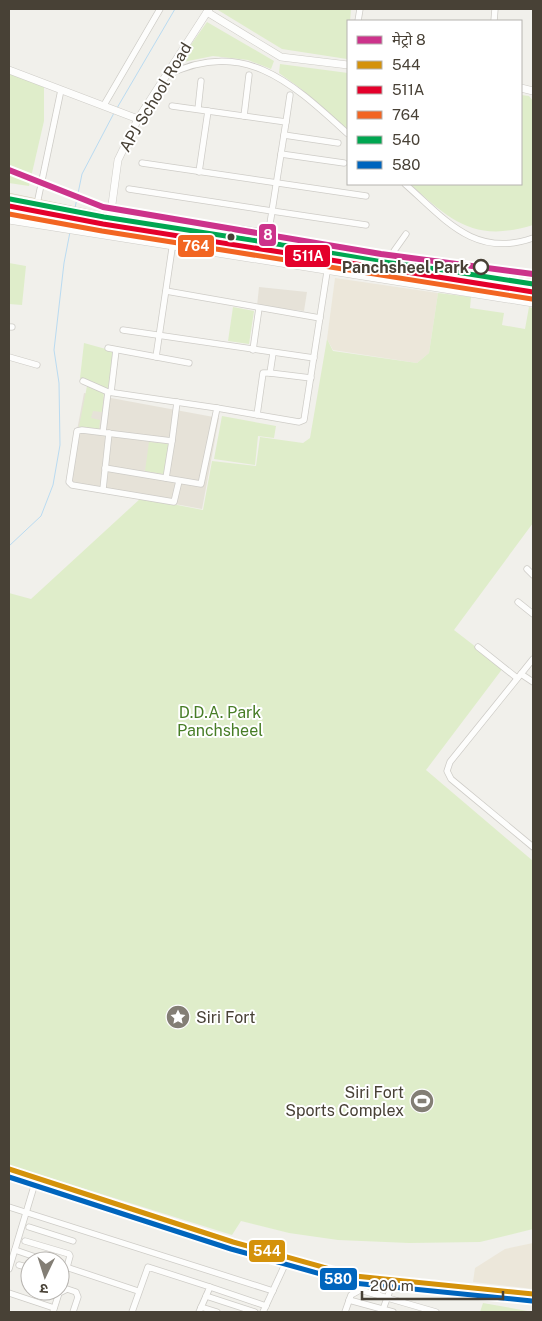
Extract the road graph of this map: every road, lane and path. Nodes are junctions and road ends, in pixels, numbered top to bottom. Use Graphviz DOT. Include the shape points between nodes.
graph roads {
  1 [pos="160,9"];
  2 [pos="207,10"];
  3 [pos="347,66"];
  4 [pos="9,70"];
  5 [pos="249,75"];
  6 [pos="164,77"];
  7 [pos="201,81"];
  8 [pos="61,90"];
  9 [pos="290,95"];
  10 [pos="106,106"];
  11 [pos="172,106"];
  12 [pos="198,109"];
  13 [pos="208,111"];
  14 [pos="244,116"];
  15 [pos="137,118"];
  16 [pos="286,122"];
  17 [pos="347,133"];
  18 [pos="284,134"];
  19 [pos="338,143"];
  20 [pos="281,154"];
  21 [pos="142,163"];
  22 [pos="344,163"];
  23 [pos="199,172"];
  24 [pos="276,184"];
  25 [pos="406,185"];
  26 [pos="129,189"];
  27 [pos="366,196"];
  28 [pos="9,197"];
  29 [pos="37,204"];
  30 [pos="9,208"];
  31 [pos="272,210"];
  32 [pos="22,212"];
  33 [pos="48,215"];
  34 [pos="9,220"];
  35 [pos="106,220"];
  36 [pos="366,225"];
  37 [pos="48,226"];
  38 [pos="242,228"];
  39 [pos="269,232"];
  40 [pos="406,234"];
  41 [pos="174,235"];
  42 [pos="533,238"];
  43 [pos="267,243"];
  44 [pos="173,246"];
  45 [pos="393,257"];
  46 [pos="329,259"];
  47 [pos="327,270"];
  48 [pos="533,284"];
  49 [pos="166,291"];
  50 [pos="533,292"];
  51 [pos="533,303"];
  52 [pos="259,308"];
  53 [pos="320,318"];
  54 [pos="123,330"];
  55 [pos="159,336"];
  56 [pos="108,348"];
  57 [pos="116,350"];
  58 [pos="253,350"];
  59 [pos="273,353"];
  60 [pos="9,357"];
  61 [pos="156,357"];
  62 [pos="314,358"];
  63 [pos="189,363"];
  64 [pos="37,365"];
  65 [pos="270,373"];
  66 [pos="311,378"];
  67 [pos="82,381"];
  68 [pos="109,392"];
  69 [pos="177,402"];
  70 [pos="217,408"];
  71 [pos="257,415"];
  72 [pos="106,432"];
  73 [pos="172,441"];
  74 [pos="105,468"];
  75 [pos="166,478"];
  76 [pos="179,481"];
  77 [pos="103,489"];
  78 [pos="527,570"];
  79 [pos="533,575"];
  80 [pos="518,602"];
  81 [pos="533,614"];
  82 [pos="478,647"];
  83 [pos="533,659"];
  84 [pos="519,676"];
  85 [pos="533,682"];
  86 [pos="533,847"];
  87 [pos="9,1169"];
  88 [pos="9,1176"];
  89 [pos="34,1183"];
  90 [pos="9,1207"];
  91 [pos="26,1213"];
  92 [pos="29,1227"];
  93 [pos="25,1241"];
  94 [pos="73,1241"];
  95 [pos="15,1250"];
  96 [pos="59,1251"];
  97 [pos="20,1252"];
  98 [pos="287,1260"];
  99 [pos="70,1268"];
  100 [pos="9,1269"];
  101 [pos="210,1287"];
  102 [pos="138,1291"];
  103 [pos="273,1291"];
  104 [pos="9,1292"];
  105 [pos="388,1295"];
  106 [pos="533,1295"];
  107 [pos="206,1296"];
  108 [pos="349,1300"];
  109 [pos="266,1306"];
  110 [pos="53,1310"];
  111 [pos="200,1310"];
  112 [pos="421,1310"];
  113 [pos="383,1311"];
  114 [pos="73,1312"];
  115 [pos="132,1312"];
  116 [pos="217,1312"];
  117 [pos="255,1312"];
  118 [pos="263,1312"];
  119 [pos="345,1312"];
  120 [pos="393,1312"];
  121 [pos="436,1312"];
  1 -- 10 [label="street"];
  2 -- 3 [label="street" via="281,57"];
  2 -- 6 [label="street, APJ School Road"];
  2 -- 15 [label="street"];
  4 -- 8 [label="street"];
  5 -- 14 [label="street"];
  6 -- 15 [label="street, APJ School Road"];
  6 -- 17 [label="street" via="207,61 235,61 254,66 274,74"];
  7 -- 12 [label="street"];
  8 -- 10 [label="street"];
  8 -- 29 [label="street"];
  9 -- 16 [label="street"];
  10 -- 15 [label="street"];
  11 -- 12 [label="street"];
  12 -- 13 [label="street"];
  13 -- 14 [label="street"];
  13 -- 23 [label="street"];
  14 -- 16 [label="street"];
  15 -- 35 [label="street" via="115,162"];
  16 -- 18 [label="street"];
  18 -- 19 [label="street"];
  18 -- 20 [label="street"];
  20 -- 22 [label="street"];
  20 -- 24 [label="street"];
  21 -- 23 [label="street"];
  23 -- 24 [label="street"];
  24 -- 27 [label="street"];
  24 -- 31 [label="street"];
  25 -- 42 [label="street" via="463,234 481,241 508,243"];
  26 -- 31 [label="street"];
  28 -- 29 [label="main road"];
  29 -- 35 [label="main road"];
  30 -- 32 [label="main road"];
  30 -- 33 [label="main road"];
  31 -- 36 [label="street"];
  31 -- 39 [label="street"];
  32 -- 33 [label="main road"];
  32 -- 37 [label="street"];
  33 -- 35 [label="main road"];
  34 -- 37 [label="street"];
  35 -- 41 [label="main road"];
  35 -- 43 [label="main road"];
  37 -- 44 [label="street"];
  38 -- 39 [label="street"];
  39 -- 43 [label="street"];
  40 -- 45 [label="street"];
  41 -- 44 [label="street"];
  41 -- 46 [label="main road"];
  43 -- 48 [label="main road"];
  44 -- 47 [label="street"];
  44 -- 49 [label="street"];
  46 -- 47 [label="street"];
  46 -- 50 [label="main road"];
  47 -- 51 [label="street"];
  47 -- 53 [label="street"];
  49 -- 52 [label="street"];
  49 -- 55 [label="street"];
  52 -- 53 [label="street"];
  52 -- 58 [label="street"];
  53 -- 62 [label="street"];
  54 -- 55 [label="street"];
  55 -- 58 [label="street"];
  55 -- 61 [label="street"];
  56 -- 57 [label="street"];
  57 -- 61 [label="street"];
  57 -- 68 [label="street"];
  58 -- 59 [label="street"];
  59 -- 62 [label="street"];
  59 -- 65 [label="street"];
  60 -- 64 [label="street"];
  61 -- 63 [label="street"];
  62 -- 66 [label="street"];
  65 -- 66 [label="street"];
  65 -- 71 [label="street" via="263,372"];
  66 -- 71 [label="street" via="303,421"];
  67 -- 68 [label="street"];
  68 -- 69 [label="street"];
  68 -- 72 [label="street"];
  69 -- 70 [label="street"];
  69 -- 73 [label="street"];
  70 -- 71 [label="street"];
  70 -- 76 [label="street" via="202,482"];
  72 -- 73 [label="street"];
  72 -- 74 [label="street"];
  72 -- 77 [label="street" via="77,432 70,482 72,485"];
  73 -- 75 [label="street"];
  74 -- 75 [label="street"];
  74 -- 77 [label="street"];
  75 -- 76 [label="street"];
  76 -- 77 [label="street" via="174,502"];
  78 -- 79 [label="street"];
  80 -- 81 [label="street"];
  82 -- 84 [label="street"];
  83 -- 84 [label="street"];
  84 -- 85 [label="street"];
  84 -- 86 [label="street" via="450,762 448,771 451,779"];
  87 -- 98 [label="street"];
  88 -- 89 [label="street"];
  89 -- 91 [label="street"];
  89 -- 98 [label="street"];
  90 -- 91 [label="street"];
  91 -- 95 [label="street"];
  91 -- 103 [label="street"];
  92 -- 94 [label="street"];
  93 -- 96 [label="street"];
  95 -- 97 [label="street"];
  95 -- 100 [label="street"];
  98 -- 103 [label="street"];
  98 -- 106 [label="street" via="355,1276"];
  99 -- 102 [label="street"];
  101 -- 102 [label="street" via="148,1267"];
  101 -- 107 [label="street"];
  101 -- 109 [label="street"];
  102 -- 115 [label="street"];
  103 -- 109 [label="street"];
  104 -- 110 [label="street"];
  105 -- 108 [label="street" via="360,1290 353,1292"];
  105 -- 112 [label="street"];
  105 -- 113 [label="street"];
  107 -- 111 [label="street"];
  107 -- 117 [label="street"];
  108 -- 113 [label="street"];
  108 -- 119 [label="street"];
  109 -- 118 [label="street"];
  110 -- 114 [label="street" via="59,1293 67,1289 76,1292 78,1297"];
  111 -- 116 [label="street"];
  112 -- 121 [label="street"];
  113 -- 120 [label="street"];
}
